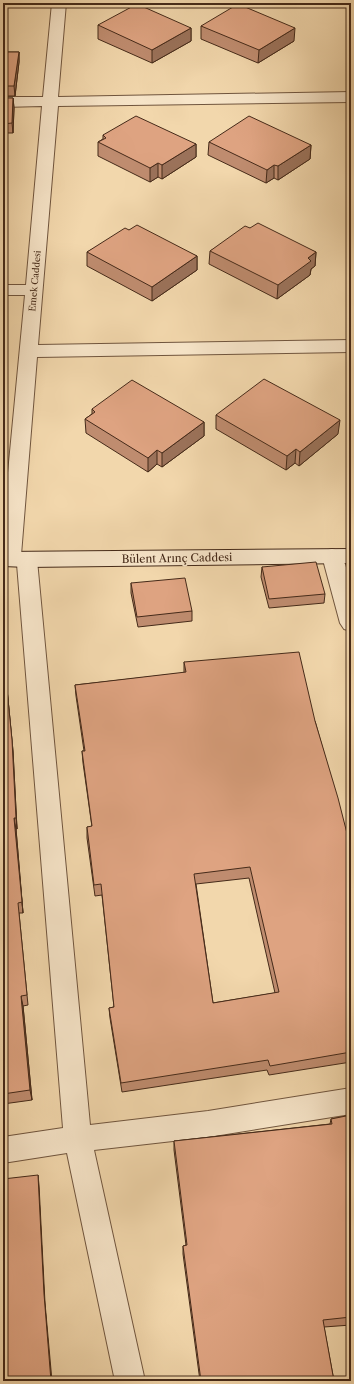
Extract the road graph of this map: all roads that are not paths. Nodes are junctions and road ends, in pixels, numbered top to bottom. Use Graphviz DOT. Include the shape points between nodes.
graph roads {
  1 [pos="59,3"];
  2 [pos="351,97"];
  3 [pos="3,102"];
  4 [pos="50,102"];
  5 [pos="3,290"];
  6 [pos="34,290"];
  7 [pos="351,346"];
  8 [pos="28,350"];
  9 [pos="342,556"];
  10 [pos="13,559"];
  11 [pos="351,623"];
  12 [pos="351,1101"];
  13 [pos="78,1139"];
  14 [pos="3,1150"];
  15 [pos="130,1381"];
  1 -- 4 [label="street, Emek Caddesi"];
  2 -- 4 [label="street"];
  3 -- 4 [label="street"];
  4 -- 6 [label="street, Emek Caddesi"];
  5 -- 6 [label="street"];
  6 -- 8 [label="street, Emek Caddesi"];
  7 -- 8 [label="street"];
  8 -- 10 [label="street, Emek Caddesi"];
  9 -- 10 [label="street, Bülent Arınç Caddesi"];
  9 -- 11 [label="street"];
  10 -- 13 [label="street, Emek Caddesi"];
  12 -- 13 [label="street" via="208,1124"];
  13 -- 14 [label="street"];
  13 -- 15 [label="street, Emek Caddesi"];
}
